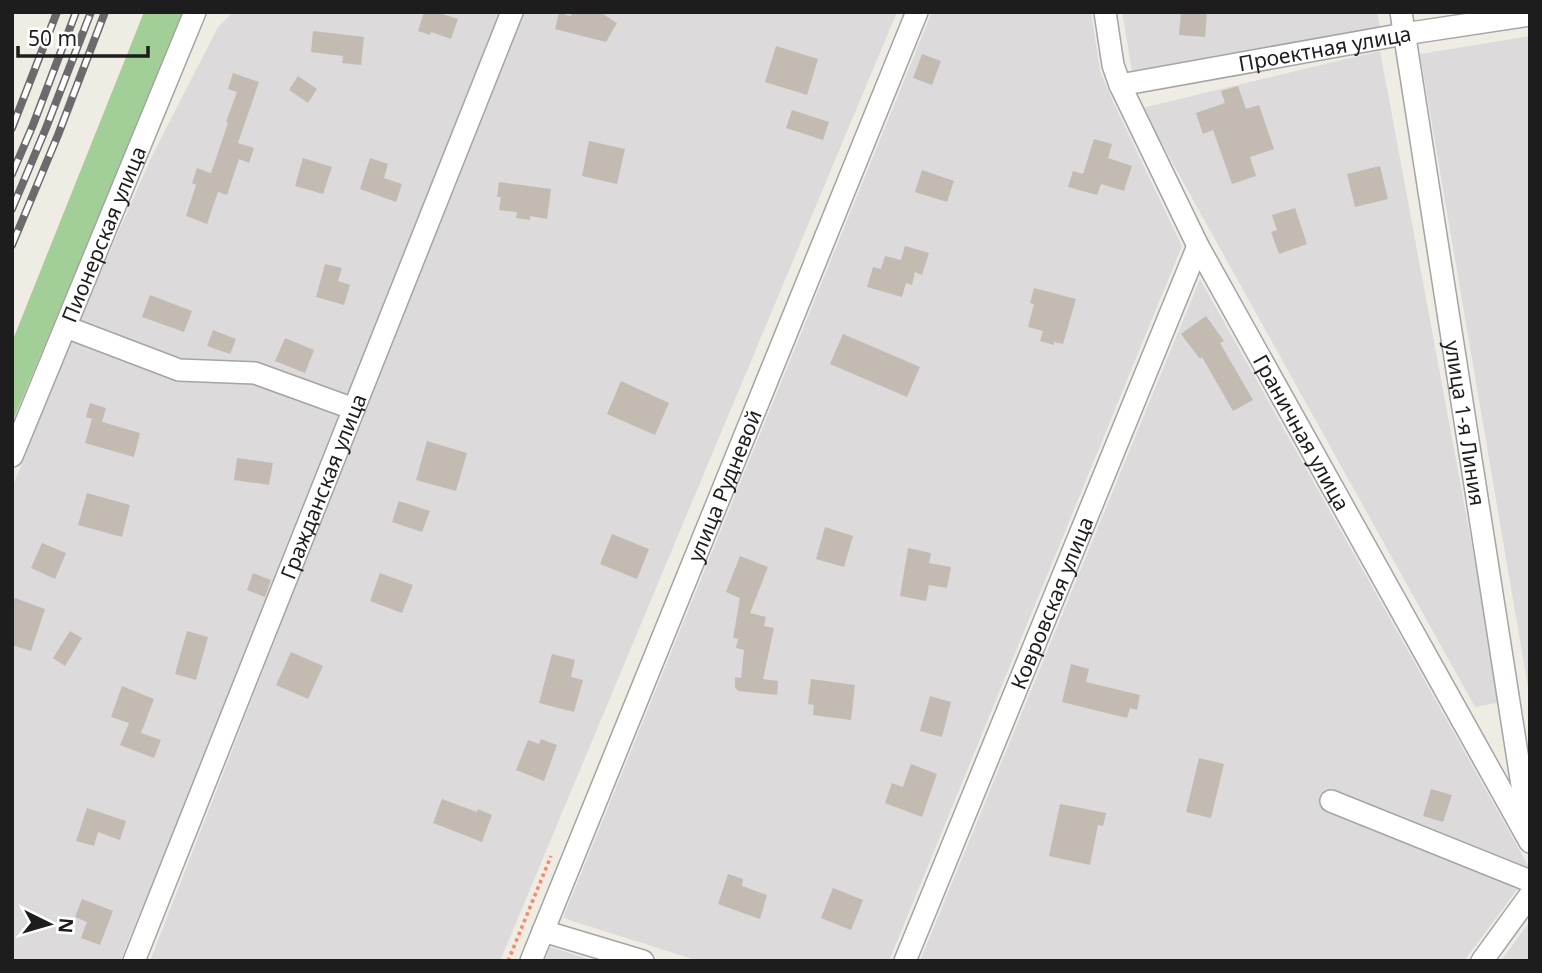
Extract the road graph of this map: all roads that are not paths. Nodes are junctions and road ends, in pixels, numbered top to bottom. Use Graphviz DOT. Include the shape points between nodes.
graph roads {
  1 [pos="195,12"];
  2 [pos="512,12"];
  3 [pos="917,12"];
  4 [pos="1105,12"];
  5 [pos="1401,12"];
  6 [pos="1530,15"];
  7 [pos="1404,34"];
  8 [pos="1120,85"];
  9 [pos="1198,246"];
  10 [pos="66,327"];
  11 [pos="354,409"];
  12 [pos="12,456"];
  13 [pos="1331,801"];
  14 [pos="1530,836"];
  15 [pos="1530,842"];
  16 [pos="1530,881"];
  17 [pos="1530,895"];
  18 [pos="544,930"];
  19 [pos="134,961"];
  20 [pos="531,961"];
  21 [pos="643,961"];
  22 [pos="905,961"];
  23 [pos="1482,961"];
  1 -- 10 [label="street, Пионерская улица"];
  2 -- 11 [label="street, Гражданская улица"];
  3 -- 18 [label="street, улица Рудневой"];
  4 -- 8 [label="street, Граничная улица"];
  5 -- 7 [label="street, улица 1-я Линия"];
  6 -- 7 [label="street, Проектная улица"];
  7 -- 8 [label="street, Проектная улица"];
  7 -- 14 [label="street, улица 1-я Линия"];
  8 -- 9 [label="street, Граничная улица"];
  9 -- 15 [label="street, Граничная улица"];
  9 -- 22 [label="street, Ковровская улица"];
  10 -- 11 [label="street" via="179,370 255,373"];
  10 -- 12 [label="street, Пионерская улица"];
  11 -- 19 [label="street, Гражданская улица"];
  13 -- 16 [label="street"];
  17 -- 23 [label="street"];
  18 -- 20 [label="street, улица Рудневой"];
  18 -- 21 [label="street"];
}
